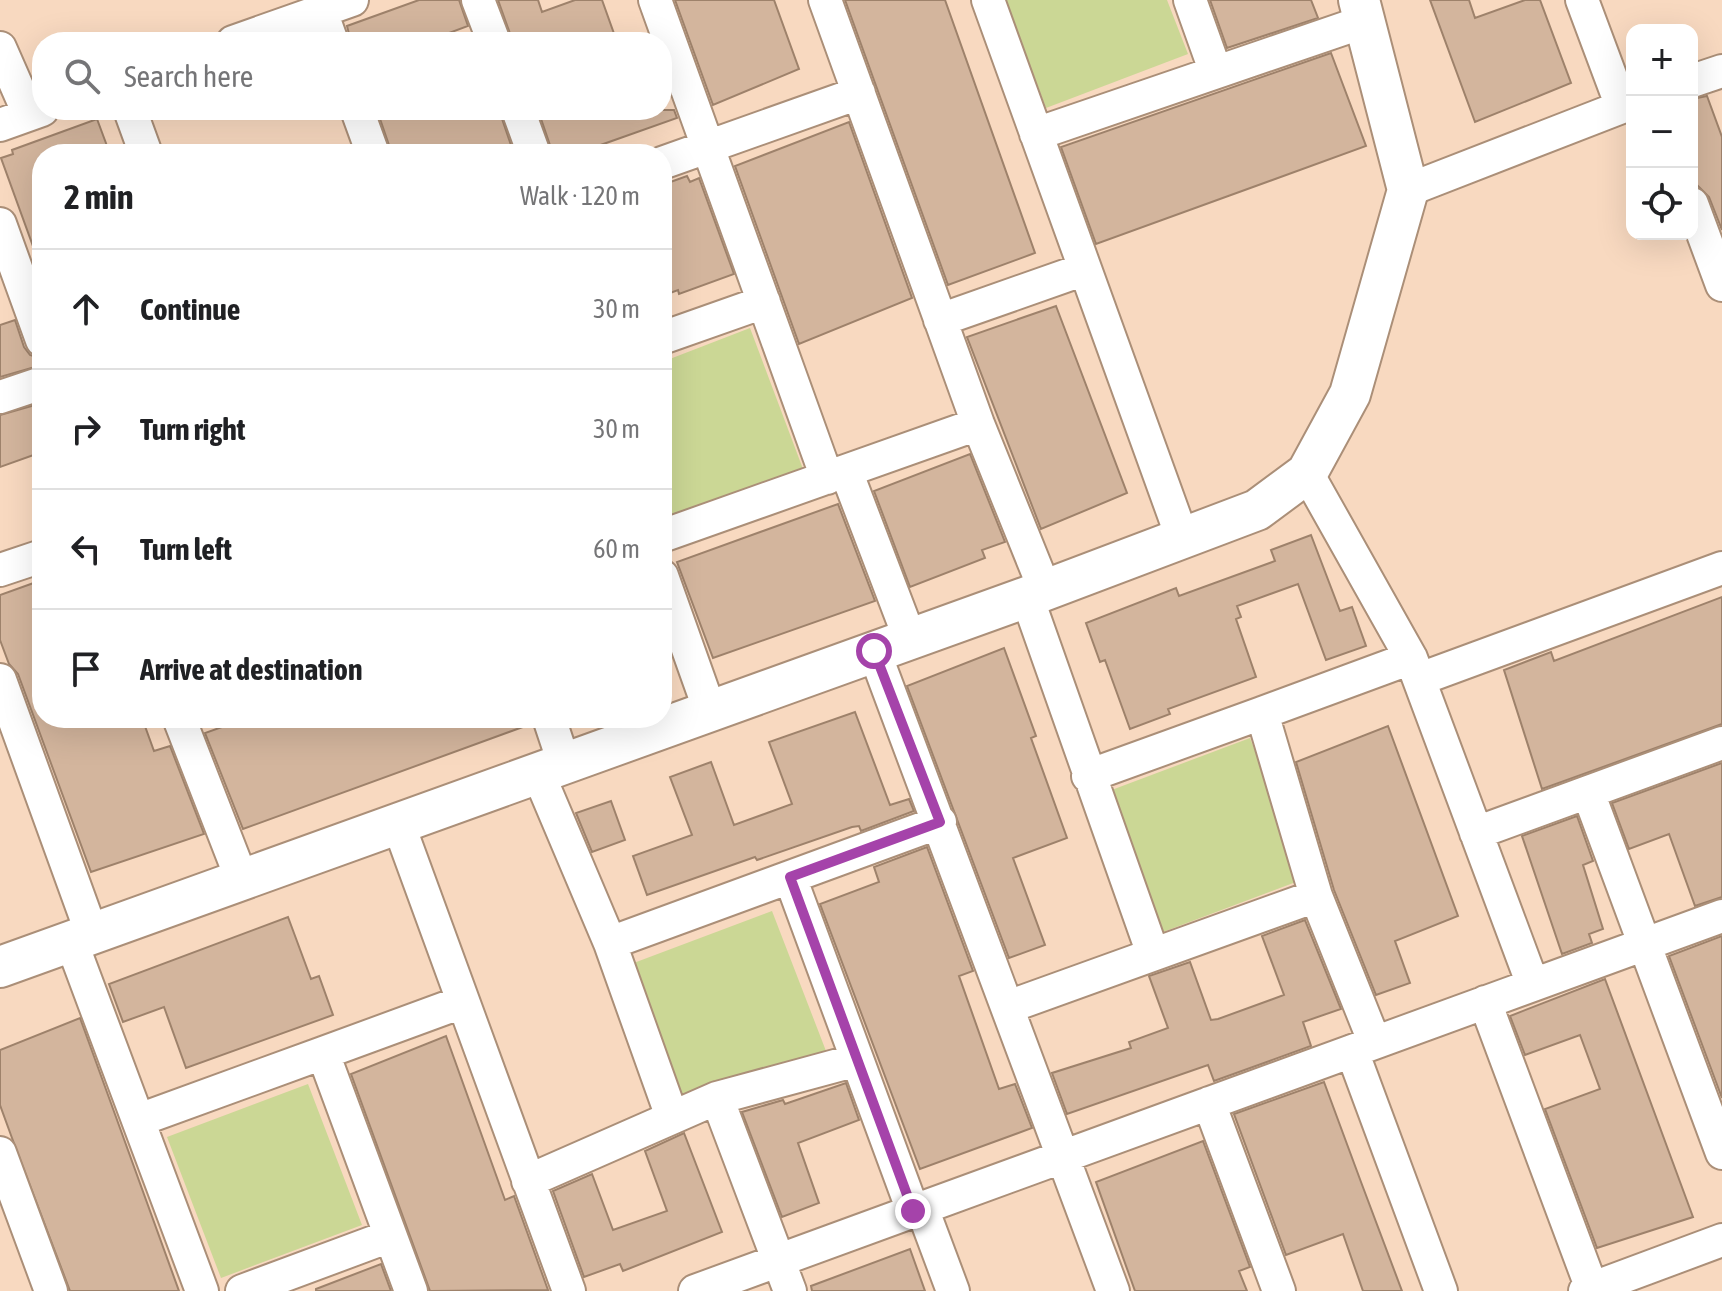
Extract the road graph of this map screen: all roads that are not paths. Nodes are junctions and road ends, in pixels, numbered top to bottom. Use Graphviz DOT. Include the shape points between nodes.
graph roads {
  1 [pos="352,0"];
  2 [pos="478,0"];
  3 [pos="655,0"];
  4 [pos="825,0"];
  5 [pos="988,0"];
  6 [pos="1190,0"];
  7 [pos="1582,0"];
  8 [pos="1363,10"];
  9 [pos="321,11"];
  10 [pos="261,32"];
  11 [pos="328,32"];
  12 [pos="490,32"];
  13 [pos="667,32"];
  14 [pos="672,47"];
  15 [pos="0,48"];
  16 [pos="1215,70"];
  17 [pos="1722,71"];
  18 [pos="1698,79"];
  19 [pos="859,93"];
  20 [pos="1626,103"];
  21 [pos="1626,105"];
  22 [pos="24,116"];
  23 [pos="134,120"];
  24 [pos="361,120"];
  25 [pos="522,120"];
  26 [pos="1036,134"];
  27 [pos="142,144"];
  28 [pos="369,144"];
  29 [pos="530,144"];
  30 [pos="708,146"];
  31 [pos="672,159"];
  32 [pos="1408,190"];
  33 [pos="1698,220"];
  34 [pos="0,224"];
  35 [pos="1085,269"];
  36 [pos="1722,285"];
  37 [pos="764,302"];
  38 [pos="32,312"];
  39 [pos="940,320"];
  40 [pos="672,334"];
  41 [pos="32,386"];
  42 [pos="0,397"];
  43 [pos="978,424"];
  44 [pos="1307,473"];
  45 [pos="837,474"];
  46 [pos="672,532"];
  47 [pos="1183,540"];
  48 [pos="32,559"];
  49 [pos="1722,568"];
  50 [pos="0,570"];
  51 [pos="1036,594"];
  52 [pos="672,604"];
  53 [pos="892,645"];
  54 [pos="1415,668"];
  55 [pos="0,680"];
  56 [pos="710,711"];
  57 [pos="1262,713"];
  58 [pos="672,725"];
  59 [pos="183,728"];
  60 [pos="549,728"];
  61 [pos="663,728"];
  62 [pos="1722,743"];
  63 [pos="551,768"];
  64 [pos="1088,776"];
  65 [pos="1588,792"];
  66 [pos="940,822"];
  67 [pos="398,823"];
  68 [pos="1476,833"];
  69 [pos="790,877"];
  70 [pos="242,880"];
  71 [pos="1316,896"];
  72 [pos="1722,916"];
  73 [pos="82,938"];
  74 [pos="610,943"];
  75 [pos="1644,944"];
  76 [pos="1153,954"];
  77 [pos="0,967"];
  78 [pos="1533,985"];
  79 [pos="462,1002"];
  80 [pos="1485,1002"];
  81 [pos="1008,1007"];
  82 [pos="1363,1046"];
  83 [pos="323,1053"];
  84 [pos="857,1060"];
  85 [pos="717,1098"];
  86 [pos="1209,1103"];
  87 [pos="672,1117"];
  88 [pos="139,1120"];
  89 [pos="0,1153"];
  90 [pos="1722,1153"];
  91 [pos="1064,1156"];
  92 [pos="528,1181"];
  93 [pos="918,1210"];
  94 [pos="390,1236"];
  95 [pos="1722,1240"];
  96 [pos="779,1260"];
  97 [pos="1588,1290"];
  98 [pos="51,1291"];
  99 [pos="202,1291"];
  100 [pos="242,1291"];
  101 [pos="411,1291"];
  102 [pos="569,1291"];
  103 [pos="695,1291"];
  104 [pos="790,1291"];
  105 [pos="953,1291"];
  106 [pos="1113,1291"];
  107 [pos="1279,1291"];
  108 [pos="1441,1291"];
  1 -- 9 [label="street"];
  2 -- 12 [label="street"];
  3 -- 13 [label="street"];
  4 -- 19 [label="street"];
  5 -- 26 [label="street"];
  6 -- 16 [label="street"];
  7 -- 20 [label="street"];
  8 -- 16 [label="street"];
  8 -- 32 [label="street"];
  9 -- 10 [label="street"];
  9 -- 11 [label="street"];
  14 -- 30 [label="street"];
  15 -- 22 [label="street"];
  16 -- 26 [label="street"];
  17 -- 18 [label="street"];
  19 -- 30 [label="street"];
  19 -- 39 [label="street"];
  21 -- 32 [label="street"];
  23 -- 27 [label="street"];
  24 -- 28 [label="street"];
  25 -- 29 [label="street"];
  26 -- 35 [label="street"];
  30 -- 31 [label="street"];
  30 -- 37 [label="street"];
  32 -- 44 [label="street" via="1350,394"];
  33 -- 36 [label="street"];
  34 -- 38 [label="street"];
  35 -- 39 [label="street"];
  35 -- 47 [label="street"];
  37 -- 40 [label="street"];
  37 -- 45 [label="street"];
  39 -- 43 [label="street"];
  41 -- 42 [label="street"];
  43 -- 45 [label="street"];
  43 -- 51 [label="street"];
  44 -- 47 [label="street" via="1257,510"];
  44 -- 54 [label="street"];
  45 -- 46 [label="street"];
  45 -- 53 [label="street"];
  47 -- 51 [label="street"];
  48 -- 50 [label="street"];
  49 -- 54 [label="street"];
  51 -- 53 [label="street"];
  51 -- 64 [label="street"];
  52 -- 56 [label="street"];
  53 -- 56 [label="street"];
  53 -- 66 [label="street"];
  54 -- 57 [label="street"];
  54 -- 68 [label="street"];
  55 -- 73 [label="street"];
  56 -- 58 [label="street"];
  57 -- 64 [label="street"];
  57 -- 71 [label="street"];
  59 -- 70 [label="street"];
  60 -- 63 [label="street"];
  61 -- 63 [label="street"];
  62 -- 65 [label="street"];
  63 -- 67 [label="street"];
  63 -- 74 [label="street"];
  64 -- 76 [label="street"];
  65 -- 68 [label="street"];
  65 -- 75 [label="street"];
  66 -- 69 [label="street"];
  66 -- 81 [label="street"];
  67 -- 70 [label="street"];
  67 -- 79 [label="street"];
  68 -- 78 [label="street"];
  69 -- 74 [label="street"];
  69 -- 84 [label="street"];
  70 -- 73 [label="street"];
  71 -- 76 [label="street"];
  71 -- 82 [label="street"];
  72 -- 75 [label="street"];
  73 -- 77 [label="street"];
  73 -- 88 [label="street"];
  74 -- 87 [label="street"];
  75 -- 78 [label="street"];
  75 -- 90 [label="street"];
  76 -- 81 [label="street"];
  78 -- 80 [label="street"];
  79 -- 83 [label="street"];
  79 -- 92 [label="street"];
  80 -- 82 [label="street"];
  80 -- 97 [label="street"];
  81 -- 91 [label="street"];
  82 -- 86 [label="street"];
  82 -- 108 [label="street"];
  83 -- 88 [label="street"];
  83 -- 94 [label="street"];
  84 -- 85 [label="street"];
  84 -- 93 [label="street"];
  85 -- 87 [label="street"];
  85 -- 96 [label="street"];
  86 -- 91 [label="street"];
  86 -- 107 [label="street"];
  87 -- 92 [label="street"];
  88 -- 99 [label="street"];
  89 -- 98 [label="street"];
  91 -- 93 [label="street"];
  91 -- 106 [label="street"];
  92 -- 102 [label="street"];
  93 -- 96 [label="street"];
  93 -- 105 [label="street"];
  94 -- 100 [label="street"];
  94 -- 101 [label="street"];
  95 -- 97 [label="street"];
  96 -- 103 [label="street"];
  96 -- 104 [label="street"];
}
